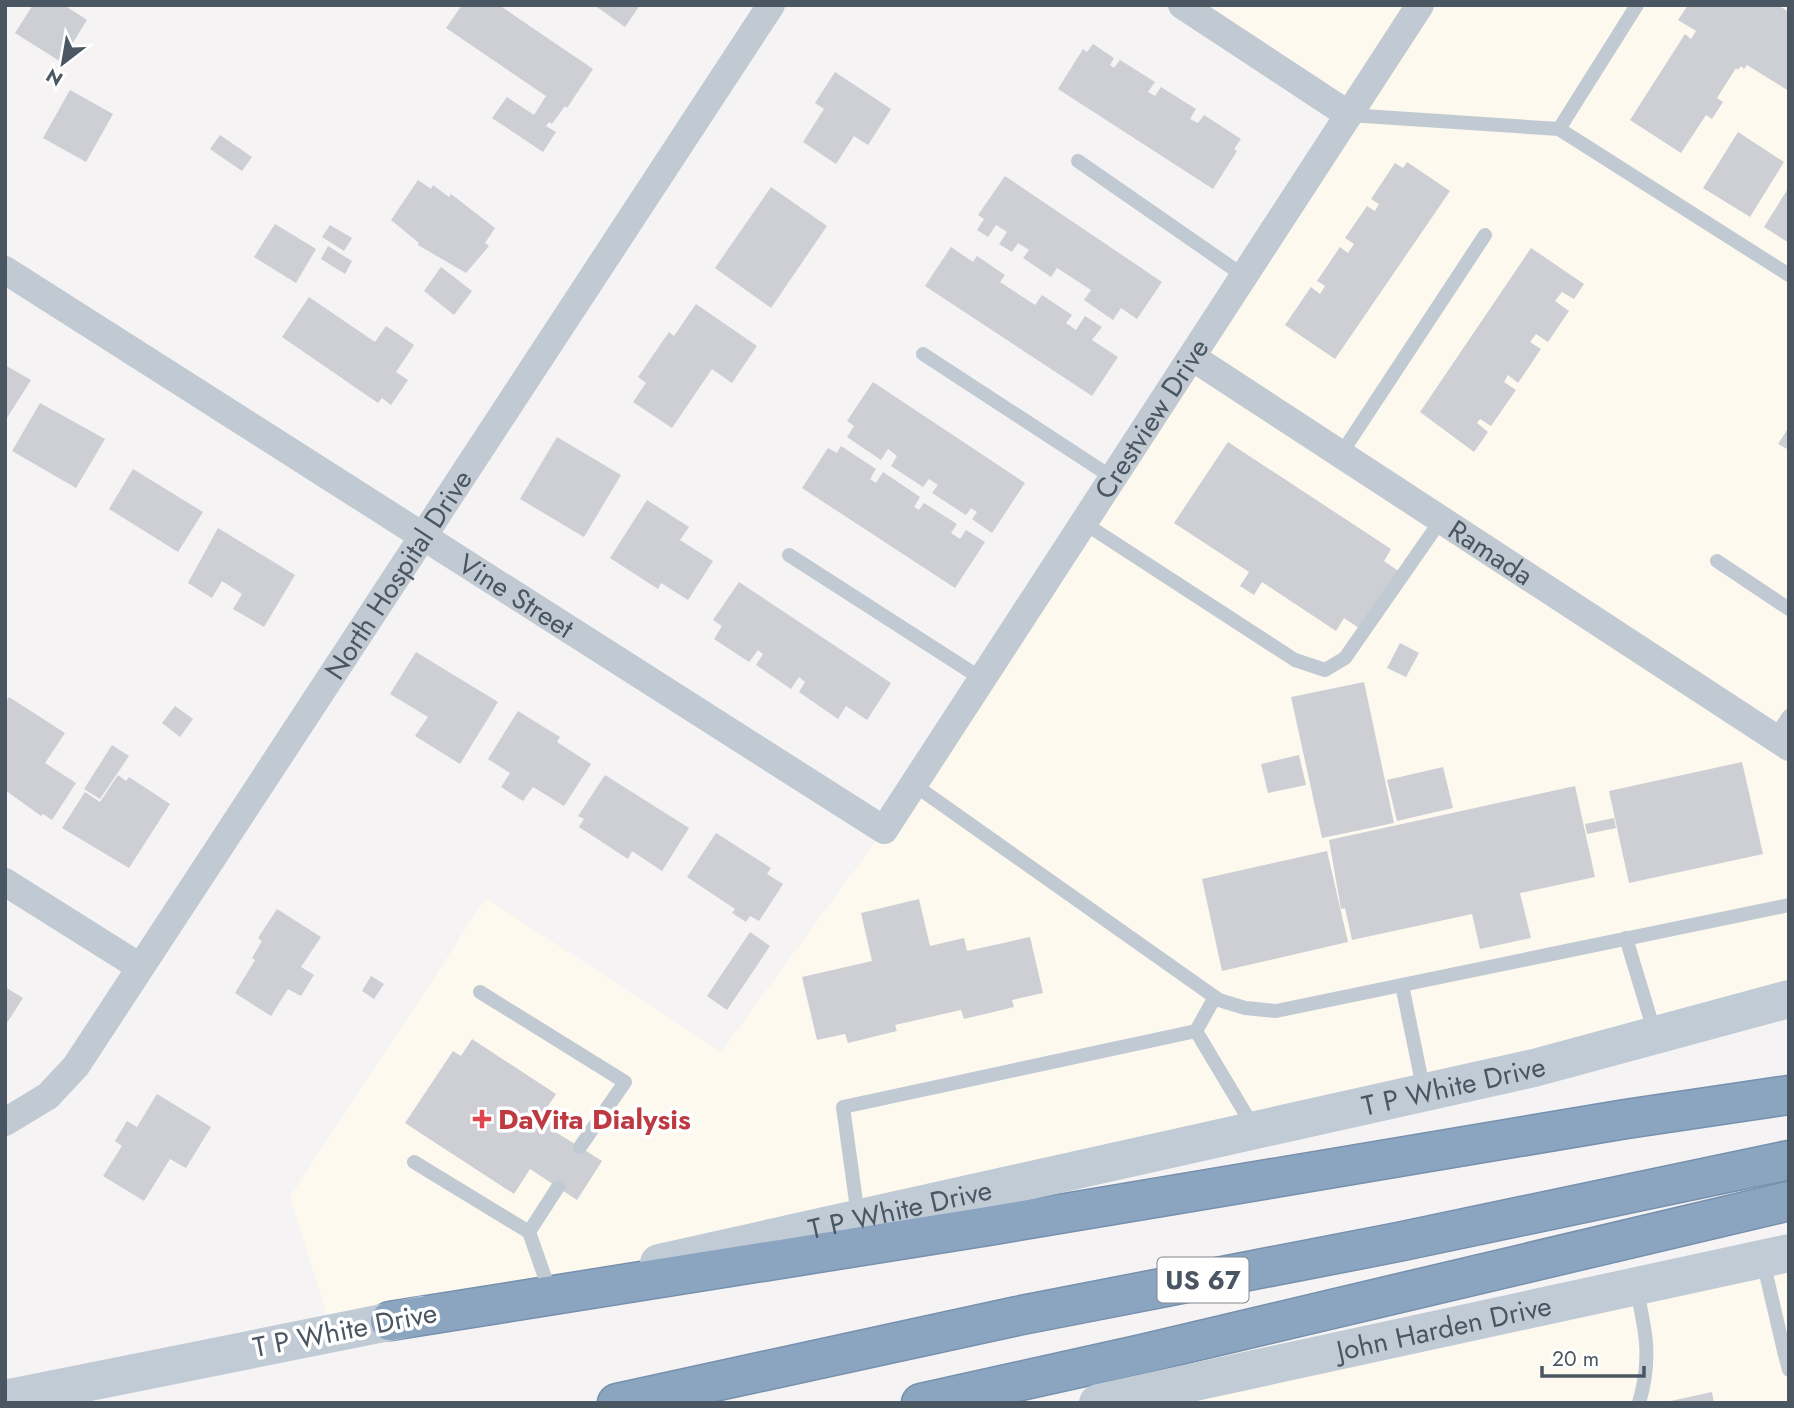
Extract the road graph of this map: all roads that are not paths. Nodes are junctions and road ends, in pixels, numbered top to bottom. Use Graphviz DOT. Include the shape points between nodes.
graph roads {
  1 [pos="771,5"];
  2 [pos="1182,5"];
  3 [pos="1420,5"];
  4 [pos="1637,5"];
  5 [pos="1349,115"];
  6 [pos="1559,129"];
  7 [pos="1078,161"];
  8 [pos="1485,234"];
  9 [pos="5,271"];
  10 [pos="1789,275"];
  11 [pos="1244,276"];
  12 [pos="923,354"];
  13 [pos="1192,357"];
  14 [pos="1341,454"];
  15 [pos="1113,478"];
  16 [pos="1441,520"];
  17 [pos="1084,523"];
  18 [pos="425,537"];
  19 [pos="789,555"];
  20 [pos="1717,561"];
  21 [pos="1789,609"];
  22 [pos="982,679"];
  23 [pos="1784,733"];
  24 [pos="913,784"];
  25 [pos="884,830"];
  26 [pos="5,882"];
  27 [pos="1789,905"];
  28 [pos="1626,939"];
  29 [pos="140,967"];
  30 [pos="1402,985"];
  31 [pos="480,992"];
  32 [pos="1215,997"];
  33 [pos="1789,999"];
  34 [pos="1196,1031"];
  35 [pos="1655,1035"];
  36 [pos="1424,1094"];
  37 [pos="1789,1095"];
  38 [pos="5,1122"];
  39 [pos="1255,1129"];
  40 [pos="580,1147"];
  41 [pos="1789,1160"];
  42 [pos="414,1162"];
  43 [pos="558,1187"];
  44 [pos="1789,1201"];
  45 [pos="1789,1209"];
  46 [pos="858,1216"];
  47 [pos="529,1232"];
  48 [pos="1584,1249"];
  49 [pos="1775,1256"];
  50 [pos="1636,1286"];
  51 [pos="549,1289"];
  52 [pos="390,1321"];
  53 [pos="1787,1350"];
  54 [pos="1789,1370"];
  55 [pos="1150,1397"];
  56 [pos="5,1399"];
  57 [pos="617,1403"];
  58 [pos="921,1403"];
  59 [pos="1098,1403"];
  60 [pos="1639,1403"];
  1 -- 18 [label="street, North Hospital Drive"];
  2 -- 5 [label="street"];
  3 -- 5 [label="street, Crestview Drive"];
  4 -- 6 [label="lane"];
  5 -- 6 [label="lane"];
  5 -- 11 [label="street, Crestview Drive"];
  6 -- 10 [label="lane"];
  7 -- 11 [label="lane"];
  8 -- 14 [label="lane"];
  9 -- 18 [label="street, Vine Street"];
  11 -- 13 [label="street, Crestview Drive"];
  12 -- 15 [label="lane"];
  13 -- 14 [label="street, Ramada"];
  13 -- 15 [label="street, Crestview Drive"];
  14 -- 16 [label="street, Ramada"];
  15 -- 17 [label="street, Crestview Drive"];
  16 -- 17 [label="lane" via="1345,658 1325,670 1295,660"];
  16 -- 23 [label="street, Ramada"];
  17 -- 22 [label="street, Crestview Drive"];
  18 -- 25 [label="street, Vine Street"];
  18 -- 29 [label="street, North Hospital Drive"];
  19 -- 22 [label="lane"];
  20 -- 21 [label="lane"];
  22 -- 24 [label="street, Crestview Drive"];
  24 -- 25 [label="street, Crestview Drive"];
  24 -- 32 [label="lane"];
  26 -- 29 [label="street"];
  27 -- 28 [label="lane"];
  28 -- 30 [label="lane"];
  28 -- 35 [label="lane"];
  29 -- 38 [label="street, North Hospital Drive" via="76,1066 48,1096"];
  30 -- 32 [label="lane" via="1276,1011 1245,1008"];
  30 -- 36 [label="lane"];
  31 -- 40 [label="lane" via="625,1082"];
  32 -- 34 [label="lane"];
  33 -- 35 [label="main road, T P White Drive"];
  34 -- 39 [label="lane"];
  34 -- 46 [label="lane" via="843,1107"];
  35 -- 36 [label="main road, T P White Drive"];
  36 -- 39 [label="main road, T P White Drive"];
  37 -- 52 [label="highway"];
  39 -- 46 [label="main road, T P White Drive"];
  41 -- 57 [label="highway, US 67" via="1017,1316"];
  42 -- 47 [label="lane"];
  43 -- 47 [label="lane"];
  44 -- 48 [label="highway, US 67"];
  45 -- 48 [label="highway"];
  46 -- 51 [label="main road, T P White Drive"];
  47 -- 51 [label="lane"];
  48 -- 58 [label="highway, US 67"];
  49 -- 50 [label="main road, John Harden Drive"];
  49 -- 53 [label="lane"];
  50 -- 55 [label="main road, John Harden Drive"];
  50 -- 60 [label="lane" via="1648,1340"];
  51 -- 52 [label="main road, T P White Drive"];
  52 -- 56 [label="main road, T P White Drive"];
  53 -- 54 [label="lane"];
  55 -- 59 [label="main road, John Harden Drive"];
}
